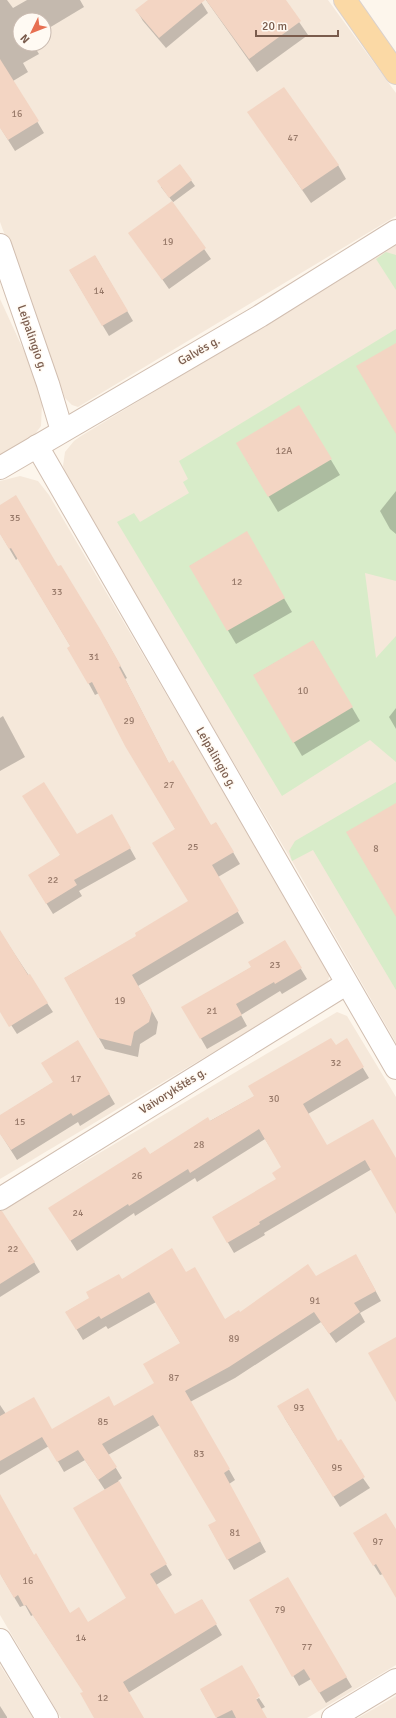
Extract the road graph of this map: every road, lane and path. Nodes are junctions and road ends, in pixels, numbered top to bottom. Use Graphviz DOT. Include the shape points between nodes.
graph roads {
  1 [pos="345,0"];
  2 [pos="396,73"];
  3 [pos="396,231"];
  4 [pos="0,245"];
  5 [pos="62,432"];
  6 [pos="37,446"];
  7 [pos="0,468"];
  8 [pos="346,984"];
  9 [pos="396,1068"];
  10 [pos="0,1199"];
  11 [pos="0,1640"];
  12 [pos="396,1680"];
  13 [pos="47,1718"];
  14 [pos="333,1718"];
  1 -- 2 [label="main road"];
  3 -- 5 [label="street, Galvės g." via="260,316"];
  4 -- 5 [label="street, Leipalingio g."];
  5 -- 6 [label="street, Galvės g."];
  6 -- 7 [label="street, Galvės g."];
  6 -- 8 [label="street, Leipalingio g."];
  8 -- 9 [label="street, Leipalingio g."];
  8 -- 10 [label="street, Vaivorykštės g."];
  11 -- 13 [label="street"];
  12 -- 14 [label="street"];
}
